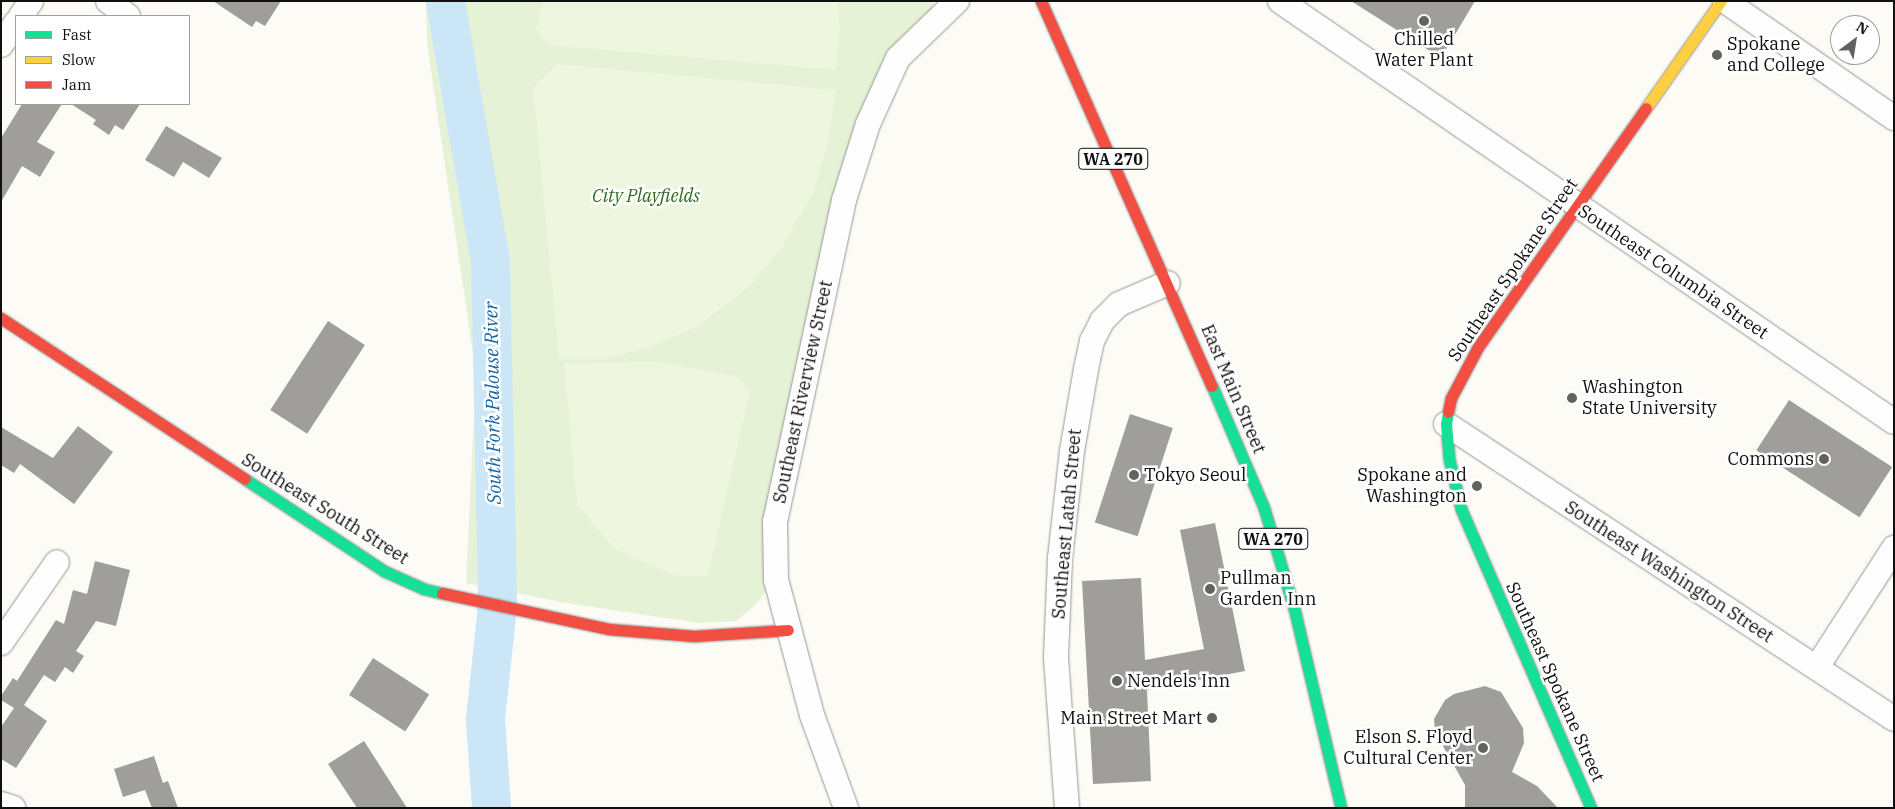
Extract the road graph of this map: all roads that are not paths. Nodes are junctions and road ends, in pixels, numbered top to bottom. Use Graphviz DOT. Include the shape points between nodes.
graph roads {
  1 [pos="32,1"];
  2 [pos="108,1"];
  3 [pos="957,1"];
  4 [pos="1041,1"];
  5 [pos="1280,1"];
  6 [pos="1720,1"];
  7 [pos="1725,1"];
  8 [pos="22,15"];
  9 [pos="127,15"];
  10 [pos="15,24"];
  11 [pos="1,44"];
  12 [pos="1894,118"];
  13 [pos="1577,206"];
  14 [pos="1168,283"];
  15 [pos="1,318"];
  16 [pos="1894,422"];
  17 [pos="1446,424"];
  18 [pos="1894,548"];
  19 [pos="57,562"];
  20 [pos="788,630"];
  21 [pos="1,643"];
  22 [pos="1817,667"];
  23 [pos="1894,719"];
  24 [pos="1,804"];
  25 [pos="13,808"];
  26 [pos="846,808"];
  27 [pos="1067,808"];
  28 [pos="1341,808"];
  29 [pos="1591,808"];
  1 -- 8 [label="street"];
  2 -- 9 [label="street"];
  3 -- 20 [label="street, Southeast Riverview Street" via="898,58 868,124 844,200 775,522 776,580"];
  4 -- 14 [label="street, East Main Street / WA 270"];
  5 -- 13 [label="street, Southeast Columbia Street"];
  6 -- 13 [label="street, Southeast Spokane Street"];
  7 -- 12 [label="street"];
  10 -- 11 [label="street"];
  13 -- 16 [label="street, Southeast Columbia Street"];
  13 -- 17 [label="street, Southeast Spokane Street" via="1478,347 1451,398"];
  14 -- 27 [label="street, Southeast Latah Street" via="1119,304 1102,321 1092,341 1086,369 1072,451 1056,658"];
  14 -- 28 [label="street, East Main Street / WA 270" via="1264,508 1296,612"];
  15 -- 20 [label="street, Southeast South Street" via="384,571 424,589 608,629 694,636"];
  17 -- 22 [label="street, Southeast Washington Street" via="1595,525"];
  17 -- 29 [label="street, Southeast Spokane Street" via="1448,459 1461,509"];
  18 -- 22 [label="street"];
  19 -- 21 [label="street"];
  20 -- 26 [label="street, Southeast Riverview Street" via="812,715"];
  22 -- 23 [label="street, Southeast Washington Street"];
  24 -- 25 [label="street"];
}
